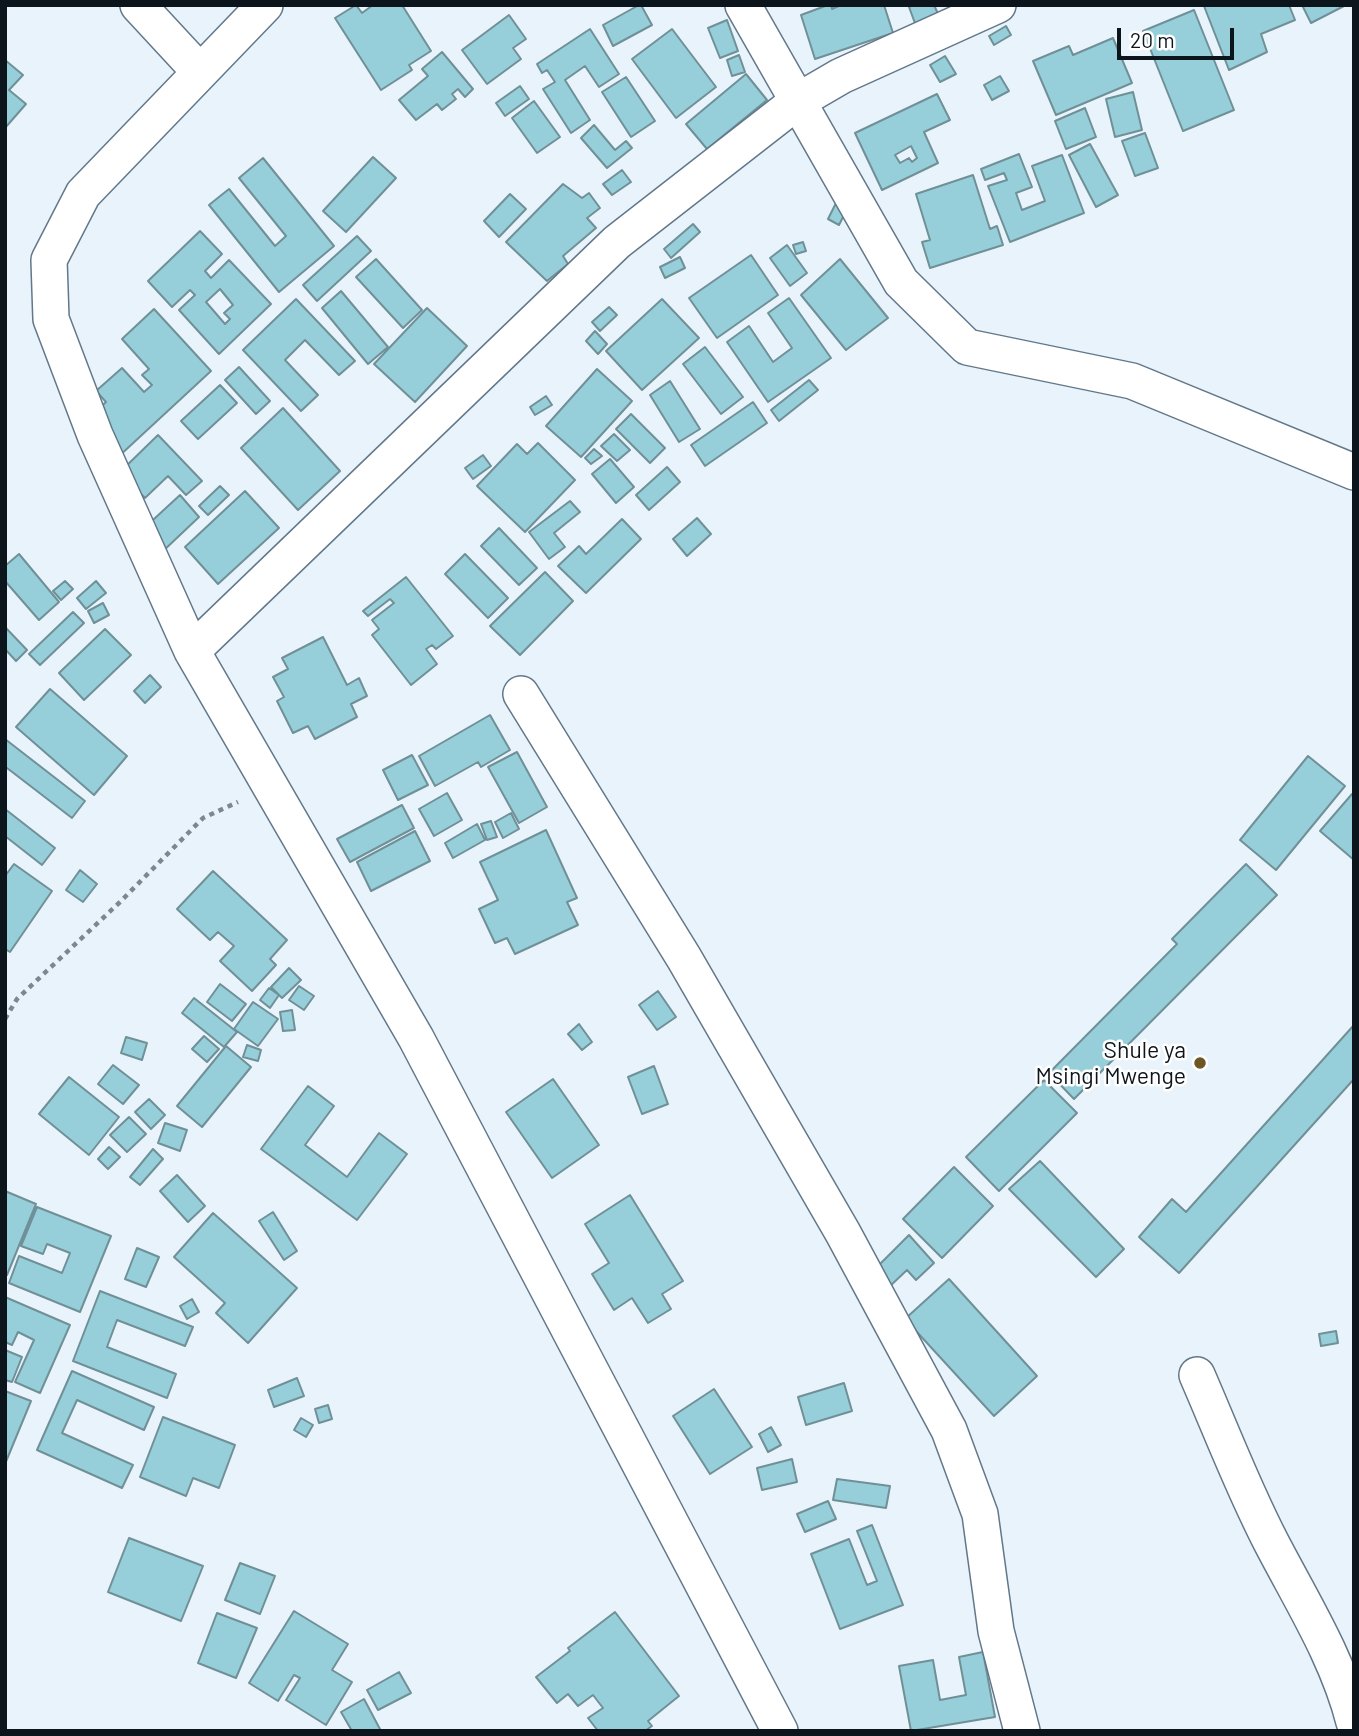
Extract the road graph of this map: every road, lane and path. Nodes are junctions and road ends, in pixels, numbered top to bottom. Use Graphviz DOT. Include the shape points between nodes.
graph roads {
  1 [pos="138,5"];
  2 [pos="265,5"];
  3 [pos="743,5"];
  4 [pos="998,5"];
  5 [pos="200,72"];
  6 [pos="799,102"];
  7 [pos="1354,472"];
  8 [pos="192,651"];
  9 [pos="521,694"];
  10 [pos="271,788"];
  11 [pos="5,1019"];
  12 [pos="1196,1375"];
  13 [pos="1354,1722"];
  14 [pos="780,1731"];
  15 [pos="1022,1731"];
  1 -- 5 [label="street"];
  2 -- 5 [label="street"];
  3 -- 6 [label="street"];
  4 -- 6 [label="street" via="841,76"];
  5 -- 8 [label="street" via="83,194 49,260 51,319 95,435"];
  6 -- 7 [label="street" via="901,282 967,347 1132,382"];
  6 -- 8 [label="street" via="617,243"];
  8 -- 10 [label="street"];
  9 -- 15 [label="street" via="684,958 843,1233 949,1430 980,1514 996,1631"];
  10 -- 11 [label="path" via="203,818 17,999"];
  10 -- 14 [label="street" via="416,1038"];
  12 -- 13 [label="street" via="1270,1540 1308,1610 1348,1698"];
}
